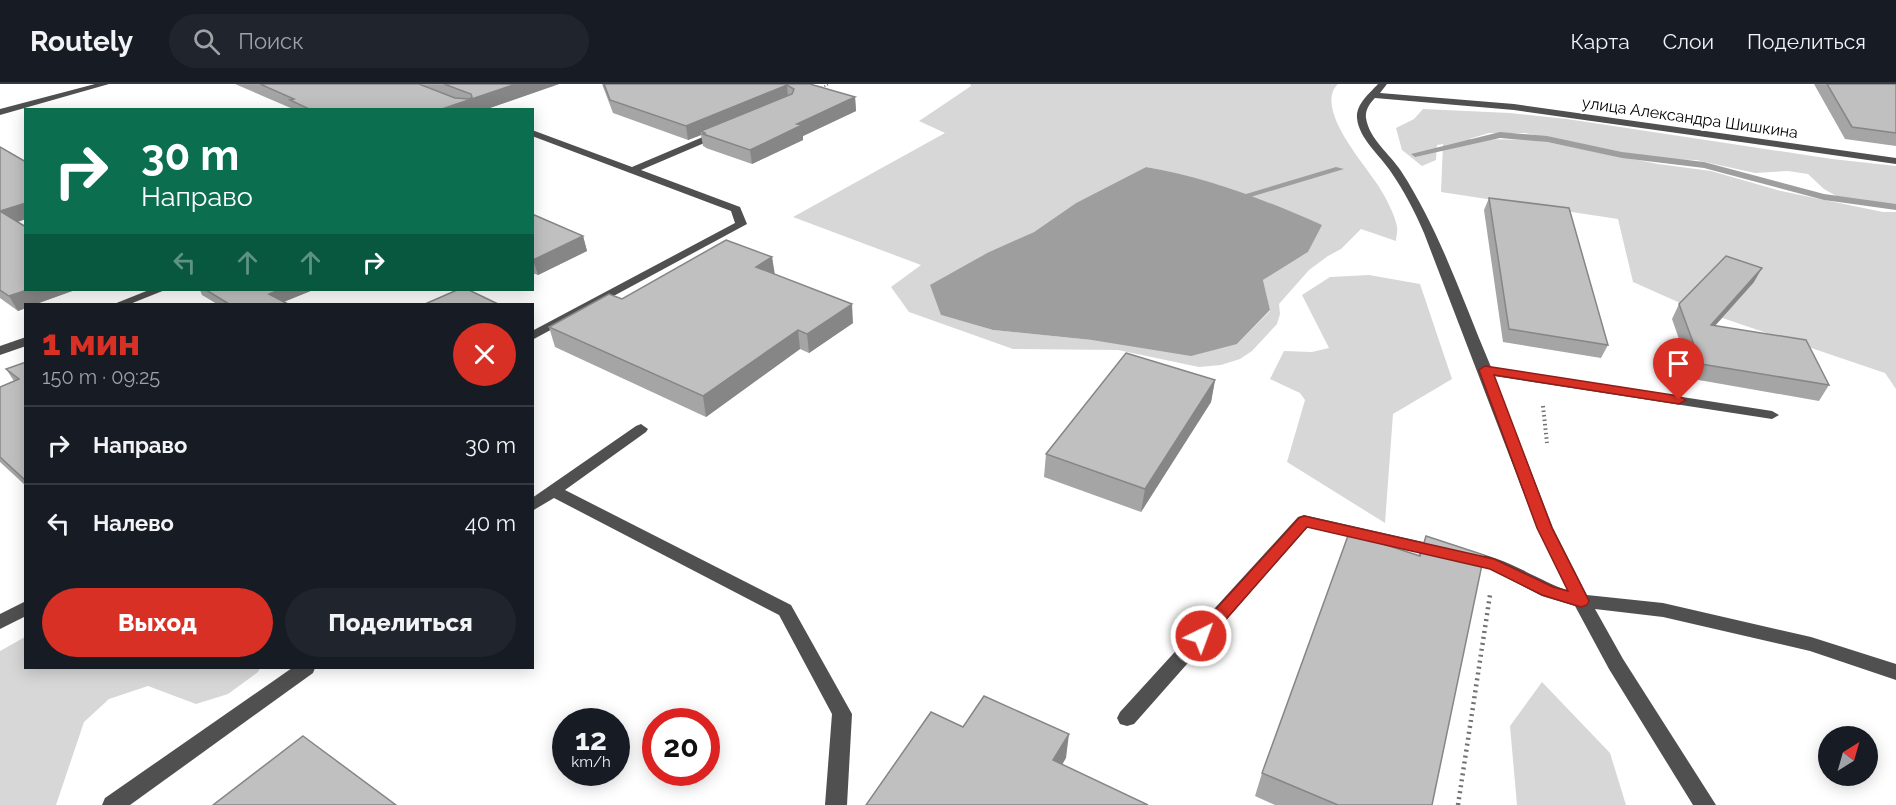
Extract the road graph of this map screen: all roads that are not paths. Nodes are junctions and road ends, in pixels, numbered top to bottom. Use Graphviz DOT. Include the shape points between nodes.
graph roads {
  1 [pos="105,84"];
  2 [pos="1378,89"];
  3 [pos="0,112"];
  4 [pos="726,130"];
  5 [pos="534,134"];
  6 [pos="550,139"];
  7 [pos="534,145"];
  8 [pos="1896,161"];
  9 [pos="633,170"];
  10 [pos="156,291"];
  11 [pos="123,303"];
  12 [pos="534,335"];
  13 [pos="24,342"];
  14 [pos="0,351"];
  15 [pos="1485,370"];
  16 [pos="1772,415"];
  17 [pos="641,429"];
  18 [pos="554,490"];
  19 [pos="534,505"];
  20 [pos="1581,601"];
  21 [pos="24,609"];
  22 [pos="0,622"];
  23 [pos="305,669"];
  24 [pos="1896,672"];
  25 [pos="1127,718"];
  26 [pos="113,805"];
  27 [pos="836,805"];
  28 [pos="1705,805"];
  1 -- 3 [label="street"];
  2 -- 8 [label="street, улица Александра Шишкина"];
  2 -- 15 [label="street" via="1361,116 1366,133 1414,199"];
  4 -- 9 [label="street"];
  5 -- 6 [label="street"];
  6 -- 7 [label="street"];
  6 -- 9 [label="street"];
  9 -- 12 [label="street" via="736,209 741,224"];
  10 -- 11 [label="street"];
  13 -- 14 [label="street"];
  15 -- 16 [label="street"];
  15 -- 20 [label="street" via="1545,528"];
  17 -- 18 [label="street"];
  18 -- 19 [label="street"];
  18 -- 27 [label="street" via="785,610 842,714"];
  20 -- 24 [label="street" via="1675,613 1811,644"];
  20 -- 25 [label="street" via="1548,591 1494,564 1304,521"];
  20 -- 28 [label="street"];
  21 -- 22 [label="street"];
  23 -- 26 [label="street"];
}
